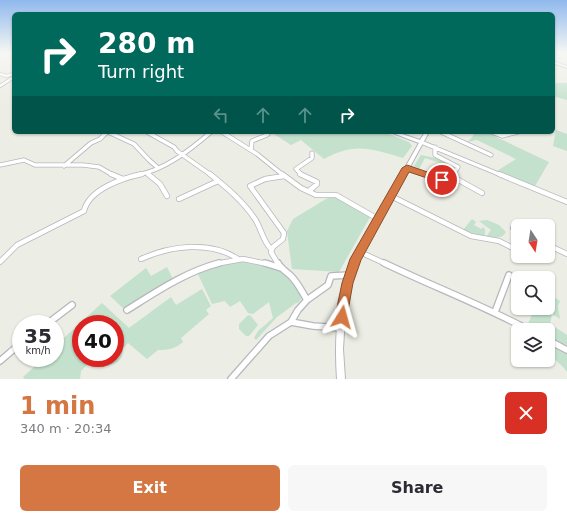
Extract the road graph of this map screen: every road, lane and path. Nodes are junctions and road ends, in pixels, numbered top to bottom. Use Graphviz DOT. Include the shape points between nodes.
graph roads {
  1 [pos="0,74"];
  2 [pos="12,75"];
  3 [pos="12,77"];
  4 [pos="0,86"];
  5 [pos="105,134"];
  6 [pos="111,134"];
  7 [pos="151,134"];
  8 [pos="208,134"];
  9 [pos="225,134"];
  10 [pos="268,134"];
  11 [pos="398,134"];
  12 [pos="426,134"];
  13 [pos="445,134"];
  14 [pos="497,134"];
  15 [pos="510,134"];
  16 [pos="422,142"];
  17 [pos="435,147"];
  18 [pos="251,150"];
  19 [pos="312,153"];
  20 [pos="181,154"];
  21 [pos="491,155"];
  22 [pos="0,165"];
  23 [pos="64,166"];
  24 [pos="157,167"];
  25 [pos="407,168"];
  26 [pos="147,173"];
  27 [pos="284,176"];
  28 [pos="124,179"];
  29 [pos="218,181"];
  30 [pos="443,187"];
  31 [pos="309,191"];
  32 [pos="482,193"];
  33 [pos="168,196"];
  34 [pos="391,196"];
  35 [pos="179,198"];
  36 [pos="567,202"];
  37 [pos="378,219"];
  38 [pos="511,247"];
  39 [pos="555,248"];
  40 [pos="271,249"];
  41 [pos="360,252"];
  42 [pos="567,254"];
  43 [pos="141,259"];
  44 [pos="238,259"];
  45 [pos="0,262"];
  46 [pos="281,269"];
  47 [pos="350,275"];
  48 [pos="509,275"];
  49 [pos="307,300"];
  50 [pos="72,305"];
  51 [pos="127,310"];
  52 [pos="495,312"];
  53 [pos="59,315"];
  54 [pos="291,322"];
  55 [pos="516,323"];
  56 [pos="341,328"];
  57 [pos="555,344"];
  58 [pos="12,350"];
  59 [pos="567,350"];
  60 [pos="0,360"];
  61 [pos="231,379"];
  62 [pos="340,379"];
  1 -- 2 [label="street"];
  3 -- 4 [label="street"];
  5 -- 23 [label="street" via="91,142"];
  6 -- 24 [label="street" via="137,146 150,163"];
  7 -- 20 [label="street" via="174,147"];
  8 -- 20 [label="street"];
  9 -- 18 [label="street"];
  10 -- 18 [label="street" via="252,141"];
  11 -- 16 [label="street"];
  12 -- 16 [label="street"];
  13 -- 21 [label="street"];
  14 -- 15 [label="street"];
  16 -- 17 [label="street"];
  16 -- 25 [label="street"];
  17 -- 32 [label="street" via="435,155 458,167 454,177"];
  17 -- 36 [label="street"];
  18 -- 27 [label="street"];
  19 -- 31 [label="street" via="312,158 296,169 300,174 317,182"];
  20 -- 24 [label="street"];
  20 -- 29 [label="street"];
  22 -- 23 [label="street" via="24,160 35,165"];
  23 -- 28 [label="street" via="99,167"];
  24 -- 26 [label="street"];
  25 -- 30 [label="street" via="442,180"];
  25 -- 34 [label="street"];
  26 -- 28 [label="street"];
  26 -- 33 [label="street" via="160,184"];
  27 -- 31 [label="street"];
  27 -- 40 [label="street" via="265,178 250,186 283,229 283,239"];
  28 -- 45 [label="street" via="94,196 86,203 84,212 17,245"];
  29 -- 35 [label="street"];
  29 -- 40 [label="street" via="252,214"];
  31 -- 37 [label="street" via="320,195 336,195"];
  34 -- 37 [label="street"];
  34 -- 38 [label="street" via="471,236 499,241"];
  37 -- 41 [label="street"];
  39 -- 42 [label="street"];
  40 -- 46 [label="street"];
  41 -- 47 [label="street"];
  41 -- 52 [label="street" via="436,288"];
  43 -- 44 [label="street" via="154,252 181,246 199,246 230,253"];
  44 -- 46 [label="street" via="248,259"];
  44 -- 51 [label="street" via="206,267 178,278"];
  46 -- 49 [label="street" via="298,284"];
  47 -- 49 [label="street" via="334,274 328,285"];
  47 -- 56 [label="street" via="343,304"];
  48 -- 52 [label="street"];
  49 -- 54 [label="street"];
  50 -- 53 [label="street"];
  52 -- 55 [label="street"];
  54 -- 56 [label="street"];
  54 -- 61 [label="street" via="269,336"];
  56 -- 62 [label="street"];
  57 -- 59 [label="street"];
  58 -- 60 [label="street"];
}
